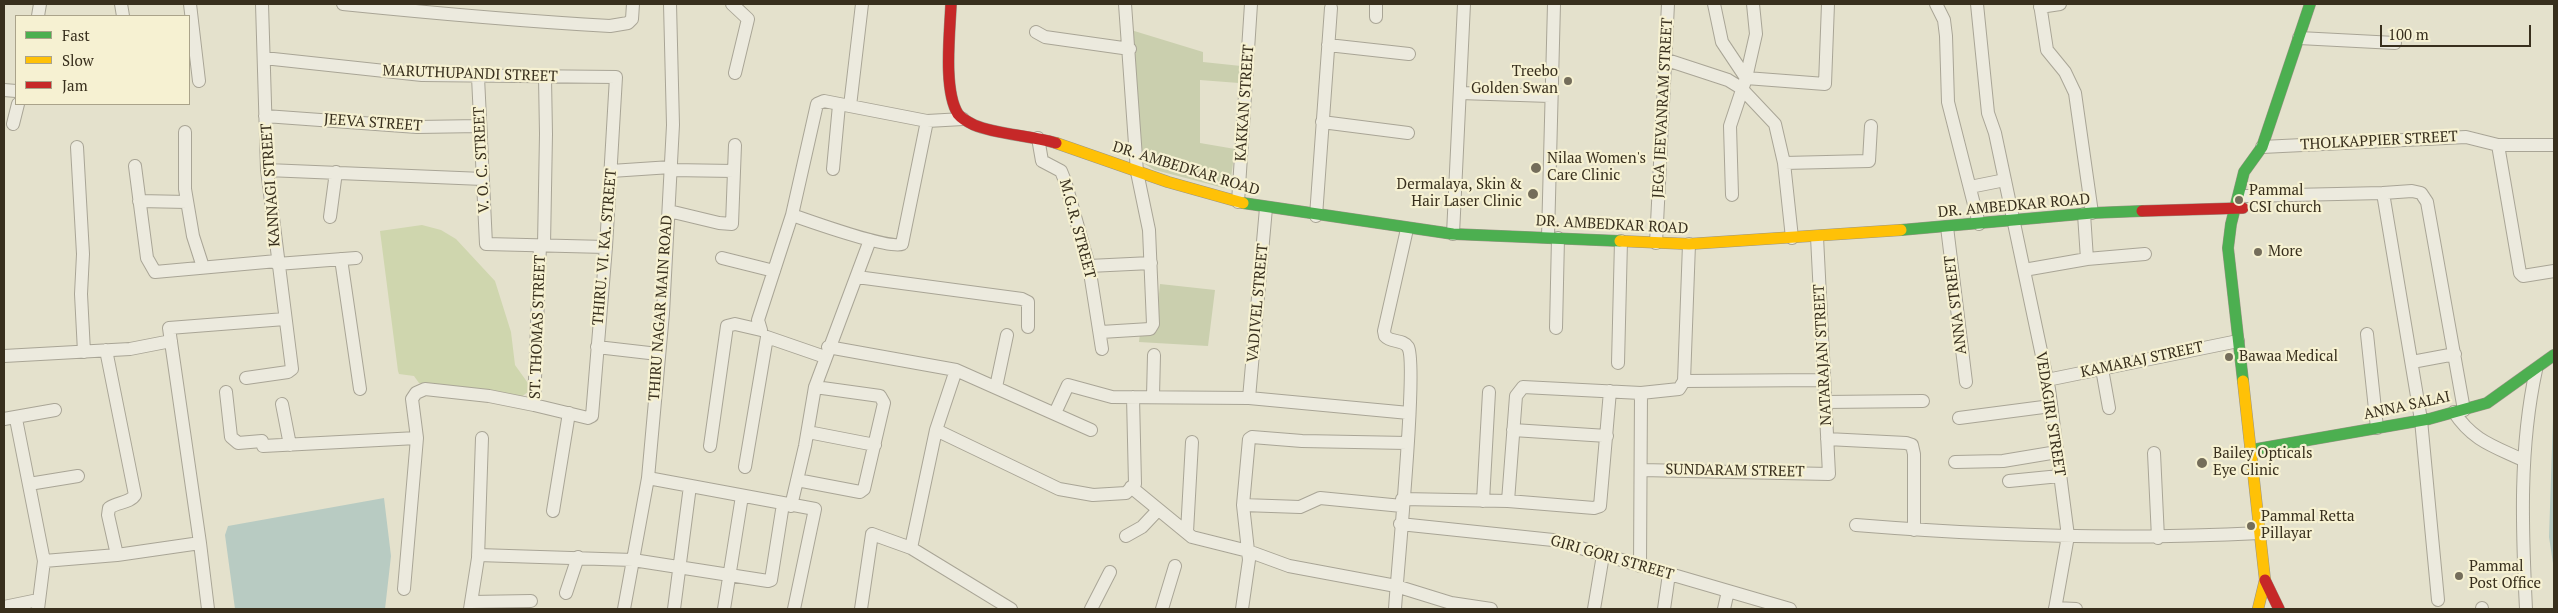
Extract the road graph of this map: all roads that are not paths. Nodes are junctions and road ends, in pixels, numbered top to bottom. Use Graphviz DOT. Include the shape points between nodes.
graph roads {
  1 [pos="190,4"];
  2 [pos="262,4"];
  3 [pos="343,4"];
  4 [pos="633,4"];
  5 [pos="670,4"];
  6 [pos="732,4"];
  7 [pos="862,4"];
  8 [pos="951,4"];
  9 [pos="1125,4"];
  10 [pos="1252,4"];
  11 [pos="1464,4"];
  12 [pos="1554,4"];
  13 [pos="1668,4"];
  14 [pos="1714,4"];
  15 [pos="1753,4"];
  16 [pos="1828,4"];
  17 [pos="1936,4"];
  18 [pos="1977,4"];
  19 [pos="2060,4"];
  20 [pos="2310,4"];
  21 [pos="2040,5"];
  22 [pos="1331,8"];
  23 [pos="450,10"];
  24 [pos="1036,32"];
  25 [pos="2299,38"];
  26 [pos="2395,43"];
  27 [pos="1328,45"];
  28 [pos="1130,49"];
  29 [pos="1409,54"];
  30 [pos="264,58"];
  31 [pos="1667,60"];
  32 [pos="735,74"];
  33 [pos="478,77"];
  34 [pos="616,77"];
  35 [pos="545,78"];
  36 [pos="199,81"];
  37 [pos="1744,83"];
  38 [pos="1460,94"];
  39 [pos="1550,96"];
  40 [pos="18,105"];
  41 [pos="845,105"];
  42 [pos="265,116"];
  43 [pos="963,119"];
  44 [pos="927,121"];
  45 [pos="1322,122"];
  46 [pos="14,124"];
  47 [pos="480,126"];
  48 [pos="1871,126"];
  49 [pos="185,132"];
  50 [pos="1408,133"];
  51 [pos="1038,138"];
  52 [pos="735,145"];
  53 [pos="2498,145"];
  54 [pos="2554,145"];
  55 [pos="2262,146"];
  56 [pos="77,147"];
  57 [pos="1784,163"];
  58 [pos="135,166"];
  59 [pos="671,168"];
  60 [pos="833,169"];
  61 [pos="267,170"];
  62 [pos="734,170"];
  63 [pos="612,171"];
  64 [pos="336,172"];
  65 [pos="1137,172"];
  66 [pos="483,179"];
  67 [pos="2005,180"];
  68 [pos="1970,187"];
  69 [pos="2383,193"];
  70 [pos="1732,195"];
  71 [pos="139,201"];
  72 [pos="187,202"];
  73 [pos="1238,202"];
  74 [pos="2241,204"];
  75 [pos="1266,208"];
  76 [pos="669,211"];
  77 [pos="2088,213"];
  78 [pos="792,215"];
  79 [pos="1316,216"];
  80 [pos="330,217"];
  81 [pos="2014,220"];
  82 [pos="1979,224"];
  83 [pos="1947,227"];
  84 [pos="1406,229"];
  85 [pos="1453,234"];
  86 [pos="1553,237"];
  87 [pos="1817,237"];
  88 [pos="1792,238"];
  89 [pos="870,240"];
  90 [pos="1621,241"];
  91 [pos="1656,242"];
  92 [pos="1689,244"];
  93 [pos="542,245"];
  94 [pos="606,247"];
  95 [pos="2145,254"];
  96 [pos="356,258"];
  97 [pos="722,258"];
  98 [pos="341,259"];
  99 [pos="2087,259"];
  100 [pos="277,263"];
  101 [pos="1151,263"];
  102 [pos="1089,266"];
  103 [pos="202,267"];
  104 [pos="2024,270"];
  105 [pos="774,271"];
  106 [pos="2554,271"];
  107 [pos="857,277"];
  108 [pos="285,320"];
  109 [pos="1028,327"];
  110 [pos="1556,328"];
  111 [pos="1101,332"];
  112 [pos="2367,334"];
  113 [pos="1007,335"];
  114 [pos="171,341"];
  115 [pos="2238,341"];
  116 [pos="597,347"];
  117 [pos="1102,348"];
  118 [pos="106,350"];
  119 [pos="84,352"];
  120 [pos="827,352"];
  121 [pos="658,354"];
  122 [pos="2455,354"];
  123 [pos="1154,355"];
  124 [pos="2554,355"];
  125 [pos="4,356"];
  126 [pos="2412,362"];
  127 [pos="1618,363"];
  128 [pos="2102,369"];
  129 [pos="956,370"];
  130 [pos="2536,370"];
  131 [pos="246,378"];
  132 [pos="1824,380"];
  133 [pos="2047,380"];
  134 [pos="1684,381"];
  135 [pos="1966,382"];
  136 [pos="816,387"];
  137 [pos="996,387"];
  138 [pos="360,390"];
  139 [pos="1610,391"];
  140 [pos="226,392"];
  141 [pos="1489,392"];
  142 [pos="1641,393"];
  143 [pos="1153,396"];
  144 [pos="1133,397"];
  145 [pos="1249,398"];
  146 [pos="1923,401"];
  147 [pos="1825,402"];
  148 [pos="282,404"];
  149 [pos="534,405"];
  150 [pos="2051,406"];
  151 [pos="2109,408"];
  152 [pos="55,410"];
  153 [pos="2459,411"];
  154 [pos="569,413"];
  155 [pos="1410,413"];
  156 [pos="1055,414"];
  157 [pos="592,416"];
  158 [pos="1959,418"];
  159 [pos="10,419"];
  160 [pos="2422,420"];
  161 [pos="2377,428"];
  162 [pos="936,430"];
  163 [pos="1090,430"];
  164 [pos="1513,430"];
  165 [pos="808,432"];
  166 [pos="1606,436"];
  167 [pos="417,438"];
  168 [pos="482,438"];
  169 [pos="1827,439"];
  170 [pos="1192,442"];
  171 [pos="1407,443"];
  172 [pos="290,445"];
  173 [pos="875,445"];
  174 [pos="710,446"];
  175 [pos="2251,450"];
  176 [pos="2057,452"];
  177 [pos="2154,453"];
  178 [pos="2523,460"];
  179 [pos="1955,462"];
  180 [pos="745,467"];
  181 [pos="1640,470"];
  182 [pos="1829,474"];
  183 [pos="78,476"];
  184 [pos="2060,476"];
  185 [pos="648,478"];
  186 [pos="797,480"];
  187 [pos="2009,481"];
  188 [pos="29,484"];
  189 [pos="690,486"];
  190 [pos="1131,487"];
  191 [pos="742,496"];
  192 [pos="1483,501"];
  193 [pos="1508,501"];
  194 [pos="1402,503"];
  195 [pos="787,505"];
  196 [pos="1243,505"];
  197 [pos="1158,510"];
  198 [pos="554,511"];
  199 [pos="1400,524"];
  200 [pos="1856,525"];
  201 [pos="1914,530"];
  202 [pos="1187,532"];
  203 [pos="2260,533"];
  204 [pos="1126,536"];
  205 [pos="2068,536"];
  206 [pos="2158,538"];
  207 [pos="200,542"];
  208 [pos="911,548"];
  209 [pos="1248,551"];
  210 [pos="117,555"];
  211 [pos="478,555"];
  212 [pos="1603,555"];
  213 [pos="578,557"];
  214 [pos="633,560"];
  215 [pos="44,561"];
  216 [pos="679,566"];
  217 [pos="1175,566"];
  218 [pos="1640,566"];
  219 [pos="1110,572"];
  220 [pos="730,574"];
  221 [pos="1669,574"];
  222 [pos="2265,580"];
  223 [pos="1396,586"];
  224 [pos="404,589"];
  225 [pos="1728,591"];
  226 [pos="566,593"];
  227 [pos="2438,600"];
  228 [pos="531,601"];
  229 [pos="38,605"];
  230 [pos="470,606"];
  231 [pos="996,606"];
  232 [pos="4,607"];
  233 [pos="208,609"];
  234 [pos="624,609"];
  235 [pos="674,609"];
  236 [pos="724,609"];
  237 [pos="794,609"];
  238 [pos="861,609"];
  239 [pos="1011,609"];
  240 [pos="1091,609"];
  241 [pos="1162,609"];
  242 [pos="1242,609"];
  243 [pos="1394,609"];
  244 [pos="1491,609"];
  245 [pos="1594,609"];
  246 [pos="1664,609"];
  247 [pos="1724,609"];
  248 [pos="1790,609"];
  249 [pos="2055,609"];
  250 [pos="2076,609"];
  251 [pos="2258,609"];
  252 [pos="2278,609"];
  253 [pos="2526,609"];
  1 -- 36 [label="street"];
  2 -- 30 [label="street, KANNAGI STREET"];
  3 -- 23 [label="street"];
  4 -- 23 [label="street" via="632,19 628,23 610,26 473,15"];
  5 -- 59 [label="street, THIRU NAGAR MAIN ROAD"];
  6 -- 32 [label="street" via="748,19"];
  7 -- 41 [label="street"];
  8 -- 43 [label="street" via="951,92 955,109"];
  9 -- 28 [label="street"];
  10 -- 73 [label="street, KAKKAN STREET"];
  11 -- 38 [label="street"];
  12 -- 39 [label="street"];
  13 -- 31 [label="street, JEGA JEEVANRAM STREET"];
  14 -- 37 [label="street" via="1722,42"];
  15 -- 37 [label="street" via="1756,34"];
  16 -- 37 [label="street" via="1824,84"];
  17 -- 68 [label="street" via="1944,20 1946,36 1948,102"];
  18 -- 67 [label="street, VEDAGIRI STREET" via="1988,113"];
  19 -- 21 [label="street"];
  20 -- 25 [label="street"];
  21 -- 77 [label="street" via="2047,50 2065,72 2075,93"];
  22 -- 27 [label="street"];
  24 -- 28 [label="street" via="1045,37"];
  25 -- 26 [label="street"];
  25 -- 55 [label="street"];
  27 -- 29 [label="street"];
  27 -- 45 [label="street"];
  28 -- 65 [label="street"];
  30 -- 33 [label="street, MARUTHUPANDI STREET" via="422,75"];
  30 -- 42 [label="street, KANNAGI STREET"];
  31 -- 37 [label="street"];
  31 -- 91 [label="street, JEGA JEEVANRAM STREET"];
  33 -- 35 [label="street, MARUTHUPANDI STREET"];
  33 -- 47 [label="street, V. O. C. STREET"];
  34 -- 35 [label="street, MARUTHUPANDI STREET"];
  34 -- 63 [label="street, THIRU. VI. KA. STREET"];
  35 -- 93 [label="street, ST. THOMAS STREET"];
  37 -- 57 [label="street" via="1775,124"];
  37 -- 70 [label="street" via="1730,126"];
  38 -- 39 [label="street"];
  38 -- 85 [label="street"];
  39 -- 86 [label="street"];
  40 -- 46 [label="street"];
  41 -- 44 [label="street"];
  41 -- 60 [label="street"];
  41 -- 78 [label="street" via="824,101 817,104"];
  42 -- 47 [label="street, JEEVA STREET" via="417,127"];
  42 -- 61 [label="street, KANNAGI STREET"];
  43 -- 44 [label="street"];
  43 -- 51 [label="street, DR. AMBEDKAR ROAD" via="976,125"];
  44 -- 89 [label="street" via="902,244 897,246"];
  45 -- 50 [label="street"];
  45 -- 79 [label="street"];
  47 -- 66 [label="street, V. O. C. STREET"];
  48 -- 57 [label="street" via="1869,161"];
  49 -- 72 [label="street"];
  51 -- 65 [label="street, DR. AMBEDKAR ROAD"];
  51 -- 102 [label="street, M.G.R. STREET" via="1042,162 1061,171"];
  52 -- 62 [label="street"];
  53 -- 54 [label="street, THOLKAPPIER STREET"];
  53 -- 55 [label="street, THOLKAPPIER STREET" via="2466,137"];
  53 -- 106 [label="street" via="2520,273 2524,276"];
  55 -- 74 [label="street" via="2244,172"];
  56 -- 119 [label="street"];
  57 -- 88 [label="street"];
  58 -- 71 [label="street"];
  59 -- 62 [label="street"];
  59 -- 63 [label="street"];
  59 -- 76 [label="street, THIRU NAGAR MAIN ROAD"];
  61 -- 64 [label="street"];
  61 -- 100 [label="street, KANNAGI STREET"];
  62 -- 76 [label="street" via="732,224"];
  63 -- 94 [label="street, THIRU. VI. KA. STREET"];
  64 -- 66 [label="street"];
  64 -- 80 [label="street"];
  65 -- 73 [label="street, DR. AMBEDKAR ROAD"];
  65 -- 101 [label="street" via="1149,230"];
  66 -- 93 [label="street, V. O. C. STREET" via="486,244"];
  67 -- 68 [label="street"];
  67 -- 81 [label="street, VEDAGIRI STREET"];
  68 -- 82 [label="street"];
  69 -- 74 [label="street"];
  69 -- 122 [label="street" via="2422,193 2427,202"];
  69 -- 126 [label="street"];
  71 -- 72 [label="street"];
  71 -- 103 [label="street" via="147,258 152,269 160,272"];
  72 -- 103 [label="street"];
  73 -- 75 [label="street, DR. AMBEDKAR ROAD"];
  74 -- 77 [label="street, DR. AMBEDKAR ROAD"];
  74 -- 115 [label="street" via="2228,248"];
  75 -- 79 [label="street, DR. AMBEDKAR ROAD"];
  75 -- 145 [label="street, VADIVEL STREET"];
  76 -- 121 [label="street, THIRU NAGAR MAIN ROAD"];
  77 -- 81 [label="street, DR. AMBEDKAR ROAD"];
  77 -- 99 [label="street"];
  78 -- 89 [label="street"];
  78 -- 105 [label="street"];
  79 -- 84 [label="street, DR. AMBEDKAR ROAD"];
  81 -- 82 [label="street, DR. AMBEDKAR ROAD"];
  81 -- 104 [label="street, VEDAGIRI STREET"];
  82 -- 83 [label="street, DR. AMBEDKAR ROAD"];
  83 -- 87 [label="street, DR. AMBEDKAR ROAD"];
  83 -- 135 [label="street, ANNA STREET"];
  84 -- 85 [label="street, DR. AMBEDKAR ROAD"];
  84 -- 155 [label="street" via="1384,336 1408,346 1411,358"];
  85 -- 86 [label="street, DR. AMBEDKAR ROAD"];
  86 -- 90 [label="street, DR. AMBEDKAR ROAD"];
  86 -- 110 [label="street"];
  87 -- 88 [label="street, DR. AMBEDKAR ROAD"];
  87 -- 132 [label="street, NATARAJAN STREET"];
  88 -- 92 [label="street, DR. AMBEDKAR ROAD"];
  89 -- 107 [label="street"];
  90 -- 91 [label="street, DR. AMBEDKAR ROAD"];
  90 -- 127 [label="street"];
  91 -- 92 [label="street, DR. AMBEDKAR ROAD"];
  92 -- 134 [label="street"];
  93 -- 94 [label="street"];
  93 -- 149 [label="street, ST. THOMAS STREET"];
  94 -- 116 [label="street, THIRU. VI. KA. STREET"];
  95 -- 99 [label="street"];
  96 -- 98 [label="street"];
  97 -- 105 [label="street"];
  98 -- 100 [label="street"];
  98 -- 138 [label="street"];
  99 -- 104 [label="street"];
  100 -- 103 [label="street"];
  100 -- 108 [label="street, KANNAGI STREET"];
  101 -- 102 [label="street"];
  101 -- 111 [label="street" via="1153,327"];
  102 -- 111 [label="street, M.G.R. STREET"];
  104 -- 133 [label="street, VEDAGIRI STREET"];
  105 -- 174 [label="street" via="758,320 761,330 735,324 727,326"];
  107 -- 109 [label="street" via="1022,299 1028,302"];
  107 -- 120 [label="street"];
  108 -- 114 [label="street" via="169,328"];
  108 -- 131 [label="street, KANNAGI STREET" via="292,366 288,372"];
  111 -- 117 [label="street, M.G.R. STREET"];
  112 -- 161 [label="street"];
  113 -- 137 [label="street"];
  114 -- 118 [label="street"];
  114 -- 207 [label="street"];
  115 -- 128 [label="street, KAMARAJ STREET"];
  115 -- 175 [label="street"];
  116 -- 121 [label="street"];
  116 -- 157 [label="street, THIRU. VI. KA. STREET"];
  118 -- 119 [label="street"];
  118 -- 210 [label="street" via="134,498 109,508"];
  119 -- 125 [label="street"];
  120 -- 129 [label="street"];
  120 -- 136 [label="street"];
  120 -- 180 [label="street" via="767,337"];
  121 -- 185 [label="street, THIRU NAGAR MAIN ROAD"];
  122 -- 126 [label="street"];
  122 -- 153 [label="street"];
  123 -- 143 [label="street"];
  124 -- 130 [label="street, ANNA SALAI"];
  126 -- 160 [label="street"];
  128 -- 133 [label="street, KAMARAJ STREET"];
  128 -- 151 [label="street"];
  129 -- 137 [label="street"];
  129 -- 162 [label="street"];
  130 -- 153 [label="street, ANNA SALAI" via="2487,403"];
  130 -- 178 [label="street" via="2528,405"];
  132 -- 134 [label="street"];
  132 -- 147 [label="street, NATARAJAN STREET"];
  133 -- 150 [label="street, VEDAGIRI STREET"];
  134 -- 142 [label="street" via="1679,389"];
  136 -- 165 [label="street"];
  136 -- 173 [label="street" via="880,396 883,399"];
  137 -- 156 [label="street"];
  139 -- 142 [label="street"];
  139 -- 164 [label="street" via="1523,387 1516,396"];
  139 -- 166 [label="street"];
  140 -- 172 [label="street" via="233,441 257,440 262,441 263,446"];
  141 -- 192 [label="street"];
  142 -- 181 [label="street"];
  143 -- 144 [label="street"];
  143 -- 145 [label="street"];
  144 -- 156 [label="street" via="1112,397 1068,385"];
  144 -- 190 [label="street" via="1135,484"];
  145 -- 155 [label="street"];
  146 -- 147 [label="street"];
  147 -- 169 [label="street, NATARAJAN STREET"];
  148 -- 172 [label="street"];
  149 -- 154 [label="street, ST. THOMAS STREET"];
  149 -- 167 [label="street" via="426,388 412,399"];
  150 -- 158 [label="street"];
  150 -- 176 [label="street, VEDAGIRI STREET"];
  152 -- 159 [label="street"];
  153 -- 160 [label="street, ANNA SALAI"];
  153 -- 178 [label="street" via="2462,425 2476,438"];
  154 -- 157 [label="street, ST. THOMAS STREET" via="588,418"];
  154 -- 198 [label="street"];
  155 -- 171 [label="street"];
  156 -- 163 [label="street"];
  159 -- 188 [label="street"];
  160 -- 161 [label="street, ANNA SALAI"];
  160 -- 227 [label="street"];
  161 -- 175 [label="street, ANNA SALAI"];
  162 -- 190 [label="street" via="1059,489 1093,495 1126,493"];
  162 -- 208 [label="street"];
  164 -- 166 [label="street"];
  164 -- 193 [label="street"];
  165 -- 173 [label="street"];
  165 -- 186 [label="street"];
  166 -- 193 [label="street" via="1600,506"];
  167 -- 172 [label="street"];
  167 -- 224 [label="street"];
  168 -- 211 [label="street"];
  169 -- 182 [label="street, NATARAJAN STREET"];
  169 -- 201 [label="street" via="1906,442 1912,445"];
  170 -- 202 [label="street"];
  171 -- 194 [label="street"];
  171 -- 196 [label="street" via="1252,437 1249,439"];
  173 -- 186 [label="street" via="866,485 860,492"];
  175 -- 203 [label="street"];
  176 -- 179 [label="street" via="2003,461"];
  176 -- 184 [label="street, VEDAGIRI STREET"];
  177 -- 206 [label="street"];
  178 -- 253 [label="street"];
  181 -- 182 [label="street, SUNDARAM STREET"];
  181 -- 218 [label="street"];
  183 -- 188 [label="street"];
  184 -- 187 [label="street"];
  184 -- 205 [label="street, VEDAGIRI STREET"];
  185 -- 189 [label="street"];
  185 -- 214 [label="street, THIRU NAGAR MAIN ROAD"];
  186 -- 195 [label="street"];
  188 -- 215 [label="street"];
  189 -- 191 [label="street"];
  189 -- 216 [label="street"];
  190 -- 197 [label="street"];
  191 -- 195 [label="street"];
  191 -- 220 [label="street"];
  192 -- 193 [label="street"];
  192 -- 194 [label="street"];
  194 -- 196 [label="street" via="1320,498 1300,507"];
  194 -- 199 [label="street"];
  195 -- 220 [label="street" via="771,580"];
  195 -- 237 [label="street" via="815,509"];
  196 -- 209 [label="street"];
  197 -- 202 [label="street"];
  197 -- 204 [label="street" via="1142,527"];
  199 -- 212 [label="street, GIRI GORI STREET" via="1552,540"];
  199 -- 223 [label="street"];
  200 -- 201 [label="street"];
  201 -- 205 [label="street"];
  202 -- 209 [label="street" via="1192,537"];
  203 -- 206 [label="street"];
  203 -- 222 [label="street"];
  205 -- 206 [label="street"];
  205 -- 249 [label="street, VEDAGIRI STREET"];
  207 -- 210 [label="street"];
  207 -- 233 [label="street"];
  208 -- 231 [label="street"];
  208 -- 238 [label="street" via="872,534"];
  209 -- 223 [label="street" via="1289,566"];
  209 -- 242 [label="street"];
  210 -- 215 [label="street"];
  211 -- 213 [label="street"];
  211 -- 230 [label="street"];
  212 -- 218 [label="street, GIRI GORI STREET"];
  212 -- 245 [label="street"];
  213 -- 214 [label="street"];
  213 -- 226 [label="street"];
  214 -- 216 [label="street"];
  214 -- 234 [label="street, THIRU NAGAR MAIN ROAD"];
  215 -- 229 [label="street"];
  216 -- 220 [label="street"];
  216 -- 235 [label="street"];
  217 -- 241 [label="street"];
  218 -- 221 [label="street, GIRI GORI STREET"];
  219 -- 240 [label="street"];
  220 -- 236 [label="street"];
  221 -- 225 [label="street, GIRI GORI STREET"];
  221 -- 246 [label="street"];
  222 -- 251 [label="street"];
  222 -- 252 [label="street"];
  223 -- 243 [label="street"];
  223 -- 244 [label="street" via="1451,603"];
  225 -- 247 [label="street"];
  225 -- 248 [label="street, GIRI GORI STREET"];
  228 -- 230 [label="street"];
  229 -- 232 [label="street"];
  231 -- 239 [label="street"];
  249 -- 250 [label="street"];
}
